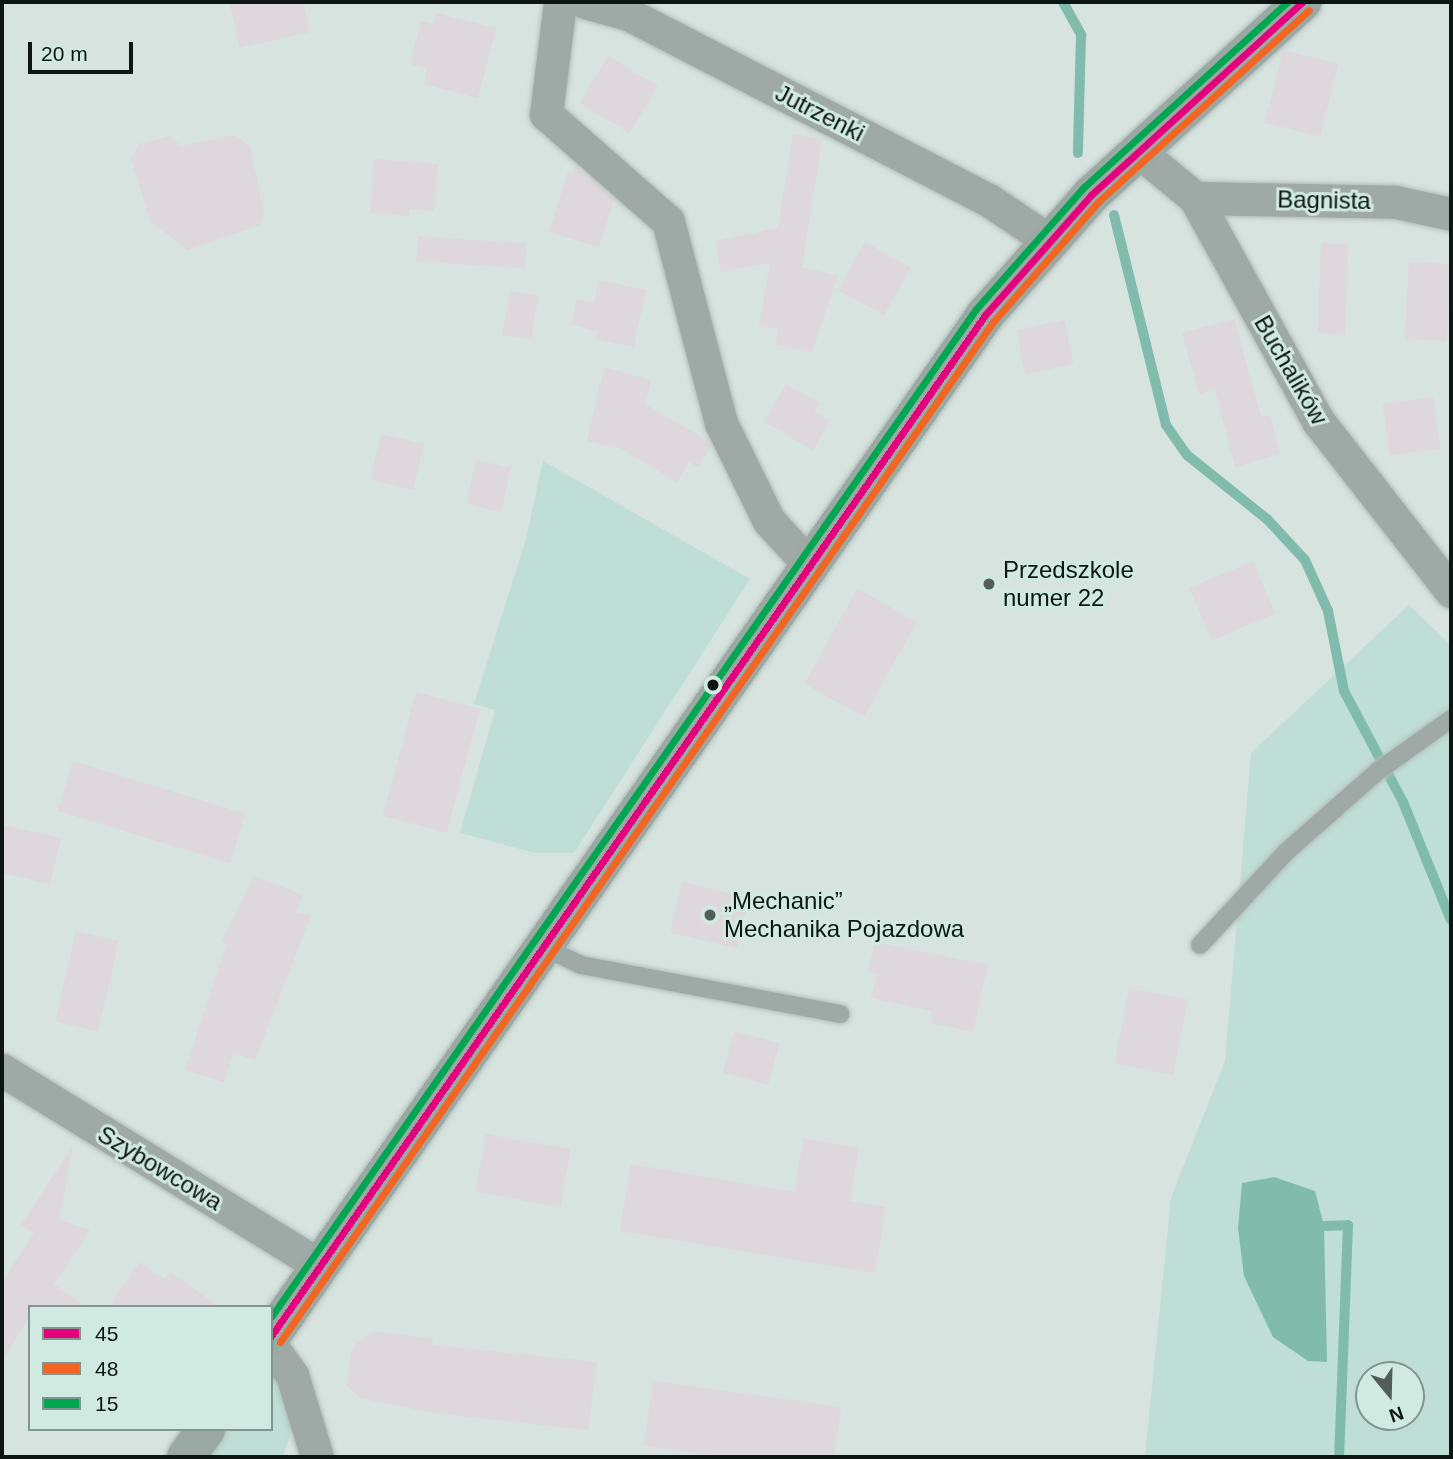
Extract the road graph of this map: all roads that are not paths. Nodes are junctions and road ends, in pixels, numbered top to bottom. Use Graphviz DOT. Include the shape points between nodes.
graph roads {
  1 [pos="560,2"];
  2 [pos="585,2"];
  3 [pos="1302,2"];
  4 [pos="1137,149"];
  5 [pos="1195,198"];
  6 [pos="1451,214"];
  7 [pos="1048,240"];
  8 [pos="809,564"];
  9 [pos="1451,591"];
  10 [pos="1451,719"];
  11 [pos="1200,945"];
  12 [pos="542,946"];
  13 [pos="840,1014"];
  14 [pos="2,1070"];
  15 [pos="319,1265"];
  16 [pos="273,1333"];
  17 [pos="273,1349"];
  18 [pos="205,1431"];
  19 [pos="309,1448"];
  20 [pos="186,1457"];
  1 -- 8 [label="street" via="546,114 668,221 721,423 769,521"];
  2 -- 7 [label="street, Jutrzenki" via="628,14 990,201"];
  3 -- 4 [label="street"];
  4 -- 5 [label="street, Buchalików"];
  4 -- 7 [label="street"];
  5 -- 6 [label="street, Bagnista" via="1396,202"];
  5 -- 9 [label="street, Buchalików" via="1318,421"];
  7 -- 8 [label="street" via="960,349"];
  8 -- 12 [label="street"];
  10 -- 11 [label="lane" via="1384,766 1286,852"];
  12 -- 13 [label="lane" via="581,965"];
  12 -- 15 [label="street"];
  14 -- 15 [label="street, Szybowcowa"];
  15 -- 16 [label="street"];
  17 -- 19 [label="street" via="292,1375"];
  18 -- 20 [label="street"];
}
